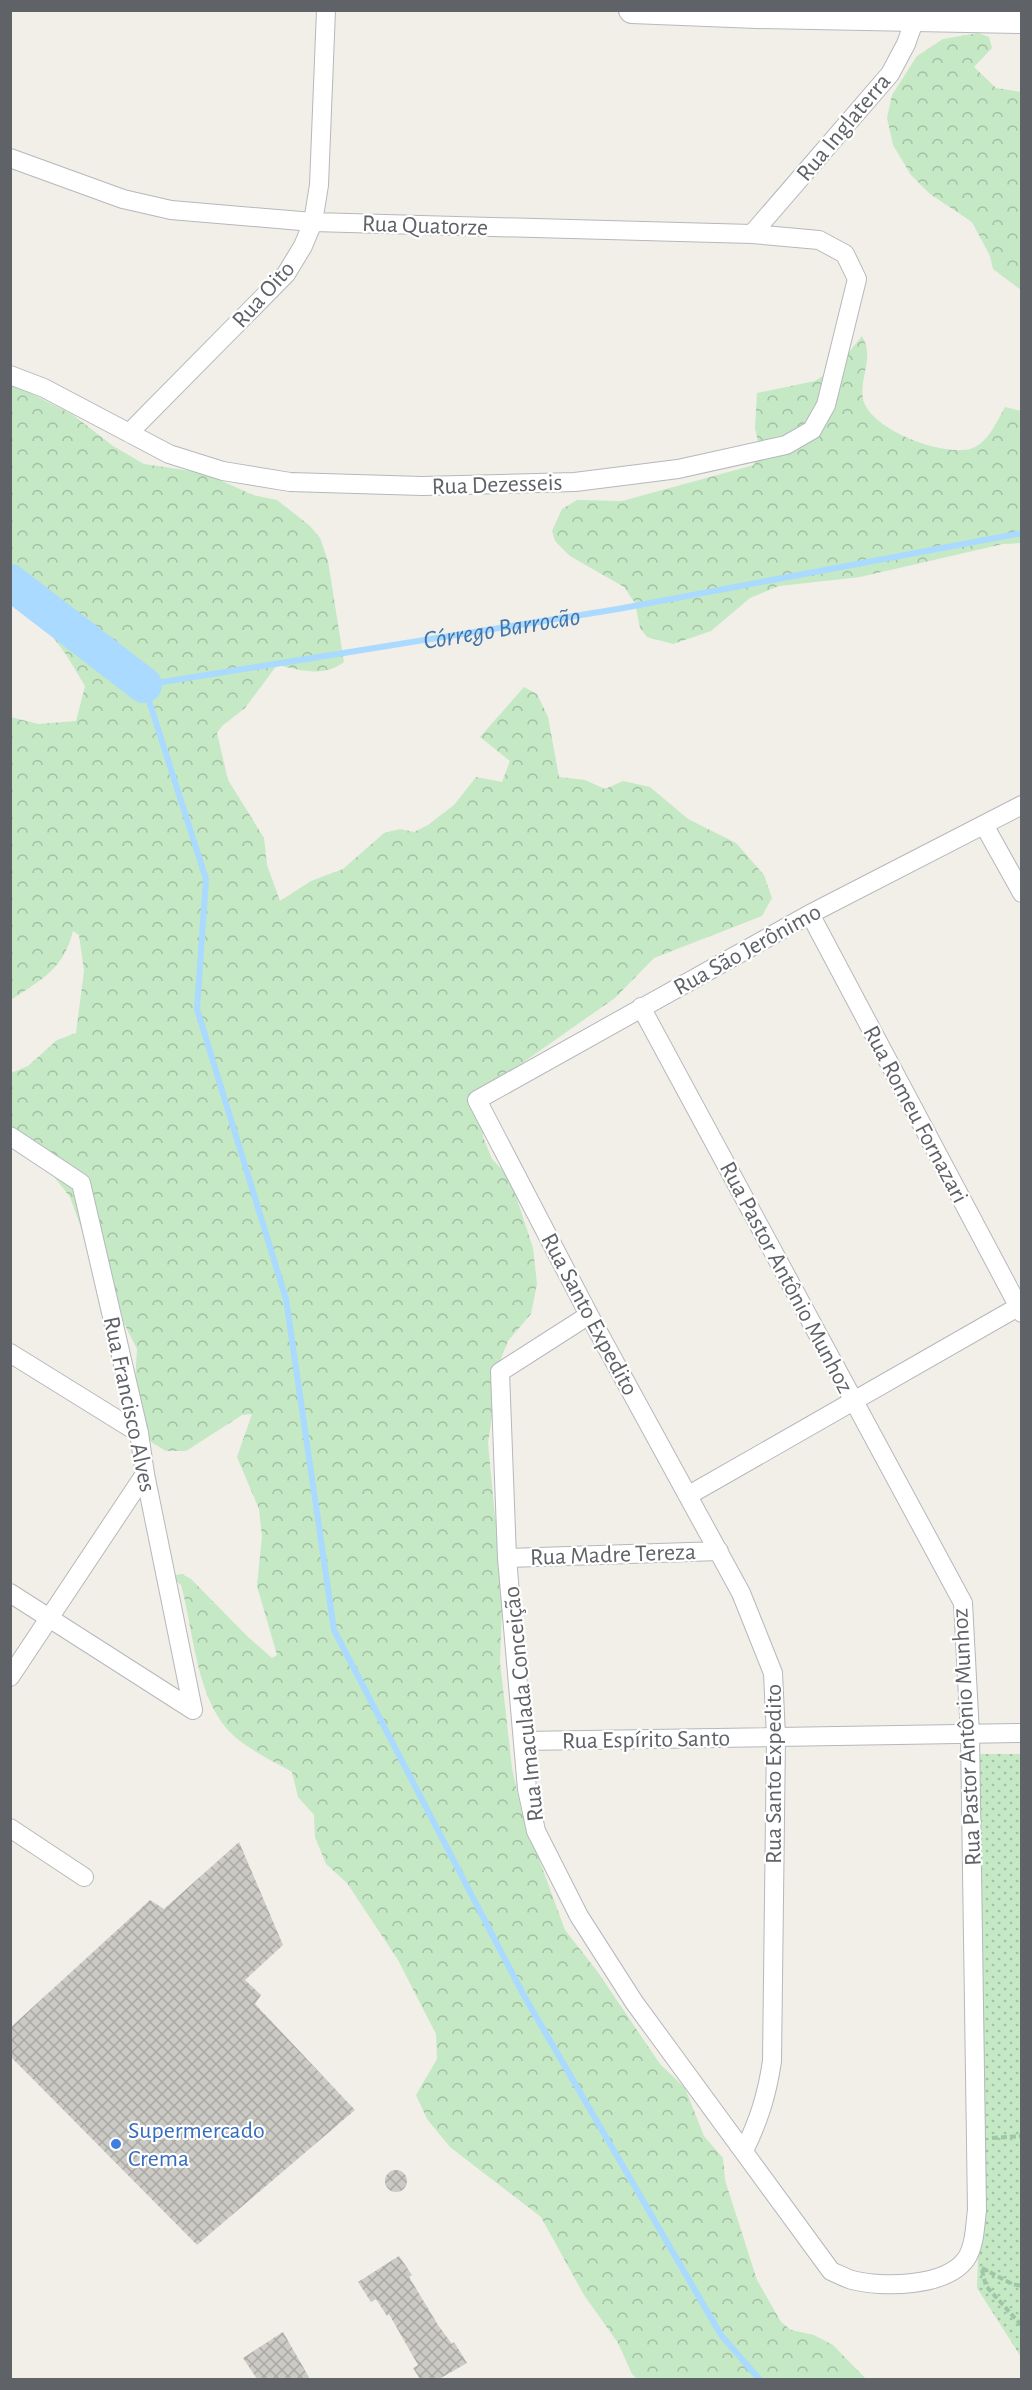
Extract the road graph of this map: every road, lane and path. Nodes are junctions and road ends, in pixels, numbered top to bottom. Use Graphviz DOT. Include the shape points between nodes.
graph roads {
  1 [pos="326,10"];
  2 [pos="632,10"];
  3 [pos="757,13"];
  4 [pos="918,13"];
  5 [pos="1022,20"];
  6 [pos="10,158"];
  7 [pos="313,222"];
  8 [pos="752,234"];
  9 [pos="845,254"];
  10 [pos="10,375"];
  11 [pos="129,433"];
  12 [pos="1022,805"];
  13 [pos="984,825"];
  14 [pos="1022,892"];
  15 [pos="810,914"];
  16 [pos="640,1007"];
  17 [pos="477,1100"];
  18 [pos="10,1136"];
  19 [pos="1020,1310"];
  20 [pos="589,1315"];
  21 [pos="10,1353"];
  22 [pos="854,1400"];
  23 [pos="140,1432"];
  24 [pos="145,1474"];
  25 [pos="688,1495"];
  26 [pos="719,1551"];
  27 [pos="507,1558"];
  28 [pos="10,1593"];
  29 [pos="50,1618"];
  30 [pos="10,1677"];
  31 [pos="970,1734"];
  32 [pos="1022,1734"];
  33 [pos="776,1736"];
  34 [pos="523,1741"];
  35 [pos="10,1828"];
  36 [pos="84,1878"];
  37 [pos="744,2151"];
  38 [pos="981,2269"];
  39 [pos="1022,2326"];
  1 -- 7 [label="street, Rua Oito" via="319,184"];
  2 -- 3 [label="street"];
  3 -- 4 [label="street"];
  4 -- 5 [label="street"];
  4 -- 8 [label="street, Rua Inglaterra" via="891,74"];
  6 -- 7 [label="street, Rua Quatorze" via="123,200 171,210"];
  7 -- 8 [label="street, Rua Quatorze"];
  7 -- 11 [label="street, Rua Oito" via="286,274"];
  8 -- 9 [label="street, Rua Quatorze" via="819,240"];
  9 -- 11 [label="street, Rua Dezesseis" via="857,279 826,405 812,430 786,445 678,469 575,482 422,486 290,482 223,471 169,454"];
  10 -- 11 [label="street, Rua Dezesseis" via="44,388"];
  12 -- 13 [label="street, Rua São Jerônimo"];
  13 -- 14 [label="street"];
  13 -- 15 [label="street, Rua São Jerônimo"];
  15 -- 16 [label="street, Rua São Jerônimo"];
  15 -- 19 [label="street, Rua Romeu Fornazari"];
  16 -- 17 [label="street, Rua São Jerônimo"];
  16 -- 22 [label="street, Rua Pastor Antônio Munhoz"];
  17 -- 20 [label="street, Rua Santo Expedito"];
  18 -- 23 [label="street, Rua Francisco Alves" via="81,1183"];
  19 -- 22 [label="street"];
  20 -- 25 [label="street, Rua Santo Expedito"];
  20 -- 27 [label="street, Rua Imaculada Conceição" via="500,1372"];
  21 -- 23 [label="street"];
  22 -- 25 [label="street"];
  22 -- 31 [label="street, Rua Pastor Antônio Munhoz" via="963,1603"];
  23 -- 24 [label="street, Rua Francisco Alves"];
  24 -- 29 [label="street"];
  24 -- 29 [label="street, Rua Francisco Alves" via="193,1710"];
  25 -- 26 [label="street, Rua Santo Expedito"];
  26 -- 27 [label="street, Rua Madre Tereza"];
  26 -- 33 [label="street, Rua Santo Expedito" via="741,1593 773,1673"];
  27 -- 34 [label="street, Rua Imaculada Conceição"];
  28 -- 29 [label="street"];
  29 -- 30 [label="street"];
  31 -- 32 [label="street, Rua Espírito Santo"];
  31 -- 33 [label="street, Rua Espírito Santo"];
  31 -- 37 [label="street, Rua Pastor Antônio Munhoz" via="977,2210 966,2259 951,2271 927,2281 886,2284 852,2280 831,2271"];
  33 -- 34 [label="street, Rua Espírito Santo"];
  33 -- 37 [label="street, Rua Santo Expedito" via="772,2061 768,2092"];
  34 -- 37 [label="street, Rua Imaculada Conceição" via="536,1832 579,1916 634,2002"];
  35 -- 36 [label="street"];
  38 -- 39 [label="path" via="986,2286"];
}
